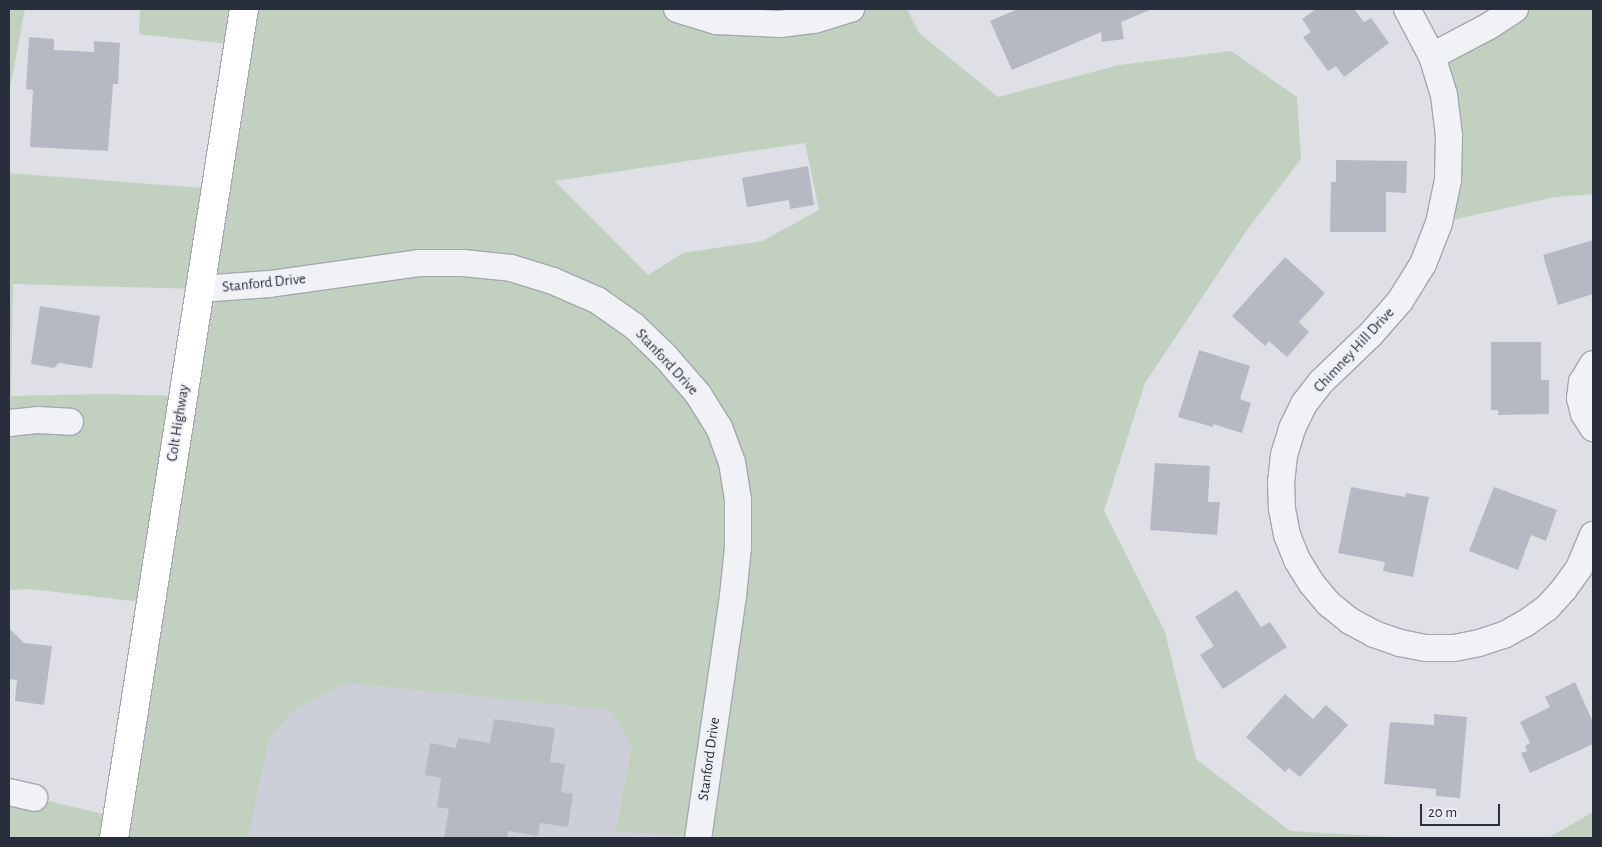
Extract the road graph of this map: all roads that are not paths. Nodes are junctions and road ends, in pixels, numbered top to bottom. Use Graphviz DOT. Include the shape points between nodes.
graph roads {
  1 [pos="244,9"];
  2 [pos="677,9"];
  3 [pos="851,9"];
  4 [pos="1407,9"];
  5 [pos="1515,9"];
  6 [pos="1432,56"];
  7 [pos="199,289"];
  8 [pos="1593,364"];
  9 [pos="70,422"];
  10 [pos="9,423"];
  11 [pos="1593,428"];
  12 [pos="1593,535"];
  13 [pos="114,838"];
  14 [pos="698,838"];
  1 -- 7 [label="highway, Colt Highway"];
  2 -- 3 [label="street" via="716,21 780,24 814,20"];
  4 -- 6 [label="street, Chimney Hill Drive"];
  5 -- 6 [label="street"];
  6 -- 12 [label="street, Chimney Hill Drive" via="1444,95 1449,136 1448,180 1439,223 1423,264 1400,301 1321,382 1304,404 1292,429 1280,482 1287,535 1297,560 1329,604 1374,634 1426,648 1454,648 1479,643 1526,623 1547,608 1564,589 1579,568"];
  7 -- 13 [label="highway, Colt Highway"];
  7 -- 14 [label="street, Stanford Drive" via="270,284 419,263 511,268 597,300 634,326 665,356 698,394 719,428 732,462 738,500 734,596"];
  8 -- 11 [label="street" via="1582,382 1580,398 1584,414"];
  9 -- 10 [label="street" via="37,420"];
}
